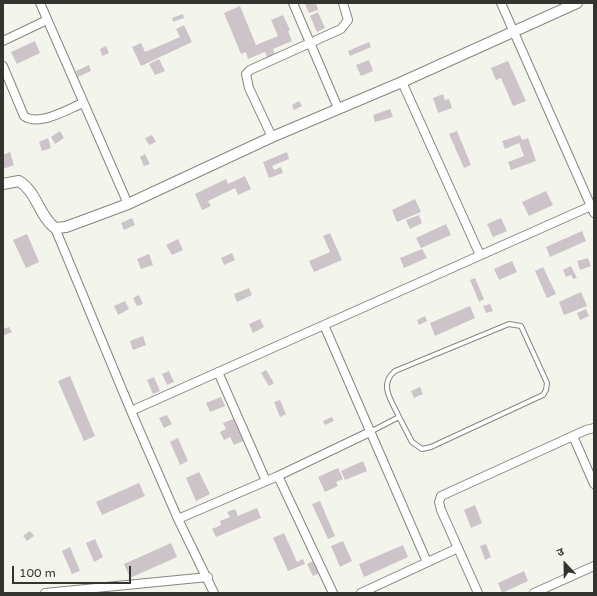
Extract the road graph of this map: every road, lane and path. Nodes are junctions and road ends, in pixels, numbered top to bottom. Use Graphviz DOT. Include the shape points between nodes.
graph roads {
  1 [pos="40,3"];
  2 [pos="293,3"];
  3 [pos="343,3"];
  4 [pos="501,3"];
  5 [pos="577,3"];
  6 [pos="47,20"];
  7 [pos="513,31"];
  8 [pos="3,41"];
  9 [pos="310,44"];
  10 [pos="3,66"];
  11 [pos="402,82"];
  12 [pos="83,102"];
  13 [pos="338,108"];
  14 [pos="272,137"];
  15 [pos="3,184"];
  16 [pos="128,204"];
  17 [pos="592,210"];
  18 [pos="55,228"];
  19 [pos="480,255"];
  20 [pos="324,325"];
  21 [pos="218,372"];
  22 [pos="131,411"];
  23 [pos="399,417"];
  24 [pos="594,428"];
  25 [pos="370,432"];
  26 [pos="573,436"];
  27 [pos="278,476"];
  28 [pos="266,481"];
  29 [pos="594,484"];
  30 [pos="178,519"];
  31 [pos="458,548"];
  32 [pos="427,562"];
  33 [pos="594,566"];
  34 [pos="208,578"];
  35 [pos="45,593"];
  36 [pos="214,593"];
  37 [pos="333,593"];
  38 [pos="361,593"];
  39 [pos="478,593"];
  40 [pos="534,593"];
  1 -- 6 [label="street"];
  2 -- 9 [label="street"];
  3 -- 9 [label="street" via="348,20 345,25"];
  4 -- 7 [label="street"];
  5 -- 7 [label="street"];
  6 -- 8 [label="street"];
  6 -- 12 [label="street"];
  7 -- 11 [label="street"];
  7 -- 17 [label="street"];
  9 -- 13 [label="street"];
  9 -- 14 [label="street" via="246,74 249,88"];
  10 -- 12 [label="street" via="24,116 30,120 39,121"];
  11 -- 13 [label="street"];
  11 -- 19 [label="street"];
  12 -- 16 [label="street"];
  13 -- 14 [label="street"];
  14 -- 16 [label="street"];
  15 -- 18 [label="street" via="19,181 25,185 36,199 49,224"];
  16 -- 18 [label="street" via="66,227"];
  17 -- 19 [label="street"];
  18 -- 22 [label="street"];
  19 -- 20 [label="street"];
  20 -- 21 [label="street"];
  20 -- 25 [label="street"];
  21 -- 22 [label="street"];
  21 -- 28 [label="street"];
  22 -- 30 [label="street"];
  23 -- 23 [label="lane" via="386,387 389,376 395,371 509,324 521,326 547,383 543,395 422,449 412,442"];
  23 -- 25 [label="lane"];
  24 -- 26 [label="street"];
  25 -- 27 [label="street"];
  25 -- 32 [label="street"];
  26 -- 29 [label="street"];
  26 -- 31 [label="street" via="441,496 441,510"];
  27 -- 28 [label="street"];
  27 -- 37 [label="street"];
  28 -- 30 [label="street"];
  30 -- 34 [label="street"];
  31 -- 32 [label="street"];
  31 -- 39 [label="street"];
  32 -- 38 [label="street"];
  33 -- 40 [label="street"];
  34 -- 35 [label="street"];
  34 -- 36 [label="street"];
}
